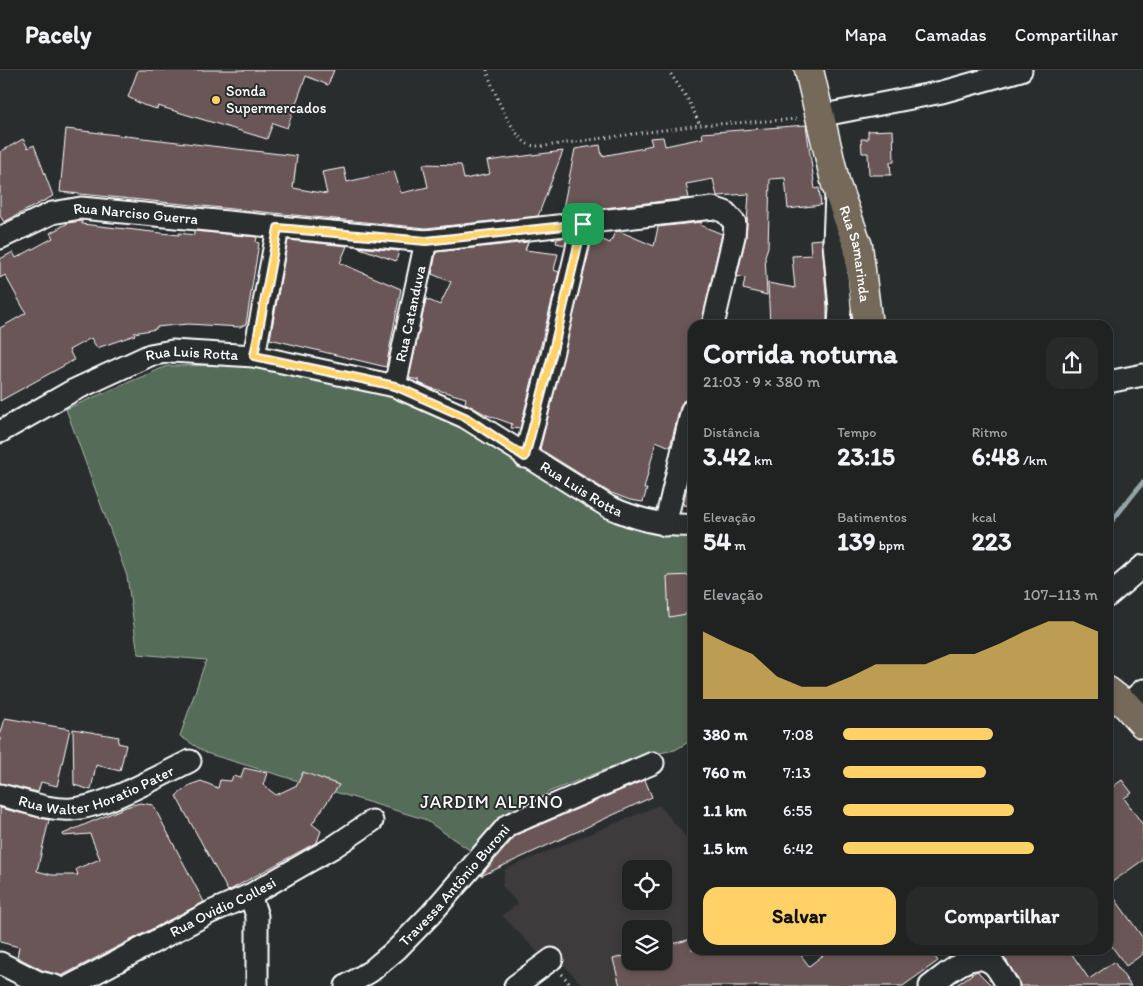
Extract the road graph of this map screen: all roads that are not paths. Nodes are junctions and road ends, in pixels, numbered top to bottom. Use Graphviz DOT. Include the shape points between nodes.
graph roads {
  1 [pos="809,70"];
  2 [pos="1021,70"];
  3 [pos="819,116"];
  4 [pos="836,185"];
  5 [pos="583,224"];
  6 [pos="278,228"];
  7 [pos="0,238"];
  8 [pos="426,241"];
  9 [pos="714,320"];
  10 [pos="839,320"];
  11 [pos="867,320"];
  12 [pos="254,356"];
  13 [pos="1143,375"];
  14 [pos="1113,381"];
  15 [pos="395,386"];
  16 [pos="688,427"];
  17 [pos="0,432"];
  18 [pos="525,457"];
  19 [pos="665,525"];
  20 [pos="688,525"];
  21 [pos="1143,566"];
  22 [pos="1113,592"];
  23 [pos="190,761"];
  24 [pos="653,763"];
  25 [pos="0,794"];
  26 [pos="372,821"];
  27 [pos="250,895"];
  28 [pos="552,959"];
  29 [pos="0,963"];
  30 [pos="56,986"];
  31 [pos="70,986"];
  32 [pos="257,986"];
  33 [pos="346,986"];
  34 [pos="515,986"];
  35 [pos="930,986"];
  36 [pos="1008,986"];
  1 -- 3 [label="main road, Rua Samarinda"];
  2 -- 3 [label="street" via="942,92"];
  3 -- 4 [label="main road, Rua Samarinda"];
  4 -- 10 [label="street" via="834,243"];
  4 -- 11 [label="main road, Rua Samarinda" via="858,246"];
  5 -- 8 [label="street, Rua Narciso Guerra"];
  5 -- 9 [label="street, Rua Narciso Guerra" via="711,208 726,212 735,223 734,236"];
  5 -- 18 [label="street"];
  6 -- 7 [label="street, Rua Narciso Guerra" via="81,208 52,213"];
  6 -- 8 [label="street, Rua Narciso Guerra"];
  6 -- 12 [label="street"];
  8 -- 15 [label="street, Rua Catanduva"];
  12 -- 15 [label="street, Rua Luis Rotta"];
  12 -- 17 [label="street, Rua Luis Rotta" via="192,351 150,355 72,391"];
  13 -- 14 [label="street"];
  15 -- 18 [label="street, Rua Luis Rotta" via="465,417"];
  16 -- 19 [label="street"];
  18 -- 19 [label="street, Rua Luis Rotta" via="609,507"];
  19 -- 20 [label="street, Rua Luis Rotta"];
  21 -- 22 [label="street"];
  23 -- 25 [label="street, Rua Walter Horatio Pater" via="107,800 80,808 59,808"];
  24 -- 33 [label="street, Travessa Antônio Buroni" via="508,825 404,942 380,965"];
  26 -- 27 [label="street, Rua Ovidio Collesi"];
  27 -- 31 [label="street, Rua Ovidio Collesi"];
  27 -- 32 [label="street" via="257,916"];
  28 -- 34 [label="street"];
  29 -- 30 [label="street" via="38,982"];
  35 -- 36 [label="street" via="966,960 982,959 994,965"];
}
